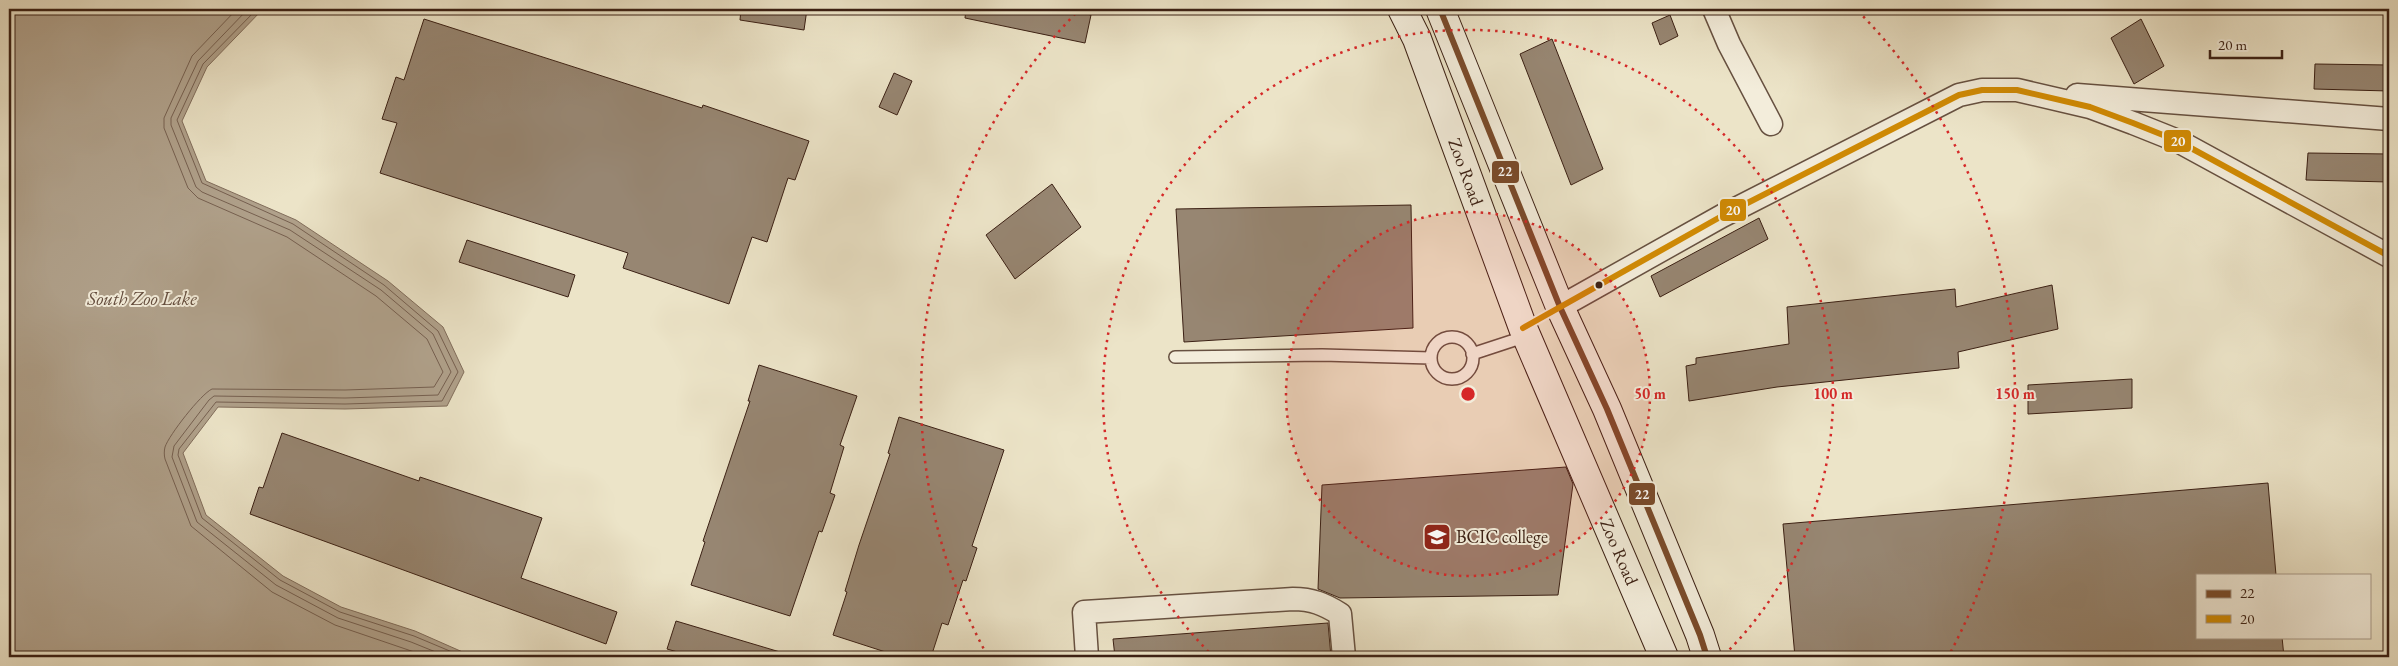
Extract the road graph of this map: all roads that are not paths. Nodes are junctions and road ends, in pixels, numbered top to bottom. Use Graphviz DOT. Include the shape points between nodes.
graph roads {
  1 [pos="1402,9"];
  2 [pos="1440,9"];
  3 [pos="1714,9"];
  4 [pos="2017,90"];
  5 [pos="2389,119"];
  6 [pos="1771,124"];
  7 [pos="2389,256"];
  8 [pos="1560,307"];
  9 [pos="1525,332"];
  10 [pos="1472,354"];
  11 [pos="1175,358"];
  12 [pos="1431,358"];
  13 [pos="1087,657"];
  14 [pos="1344,657"];
  15 [pos="1664,657"];
  16 [pos="1707,657"];
  1 -- 9 [label="main road, Zoo Road"];
  2 -- 8 [label="main road, Zoo Road"];
  3 -- 6 [label="street"];
  4 -- 5 [label="street"];
  4 -- 7 [label="street" via="2090,107 2178,141"];
  4 -- 8 [label="street" via="1982,90 1959,95 1722,216"];
  8 -- 9 [label="main road"];
  8 -- 16 [label="main road, Zoo Road" via="1606,409"];
  9 -- 10 [label="lane"];
  9 -- 15 [label="main road, Zoo Road"];
  10 -- 12 [label="lane" via="1466,343 1447,338 1436,345"];
  10 -- 12 [label="lane" via="1473,361 1467,373 1455,379 1441,376 1432,365"];
  11 -- 12 [label="lane" via="1322,355"];
  13 -- 14 [label="street" via="1084,612 1311,599 1340,614"];
}
